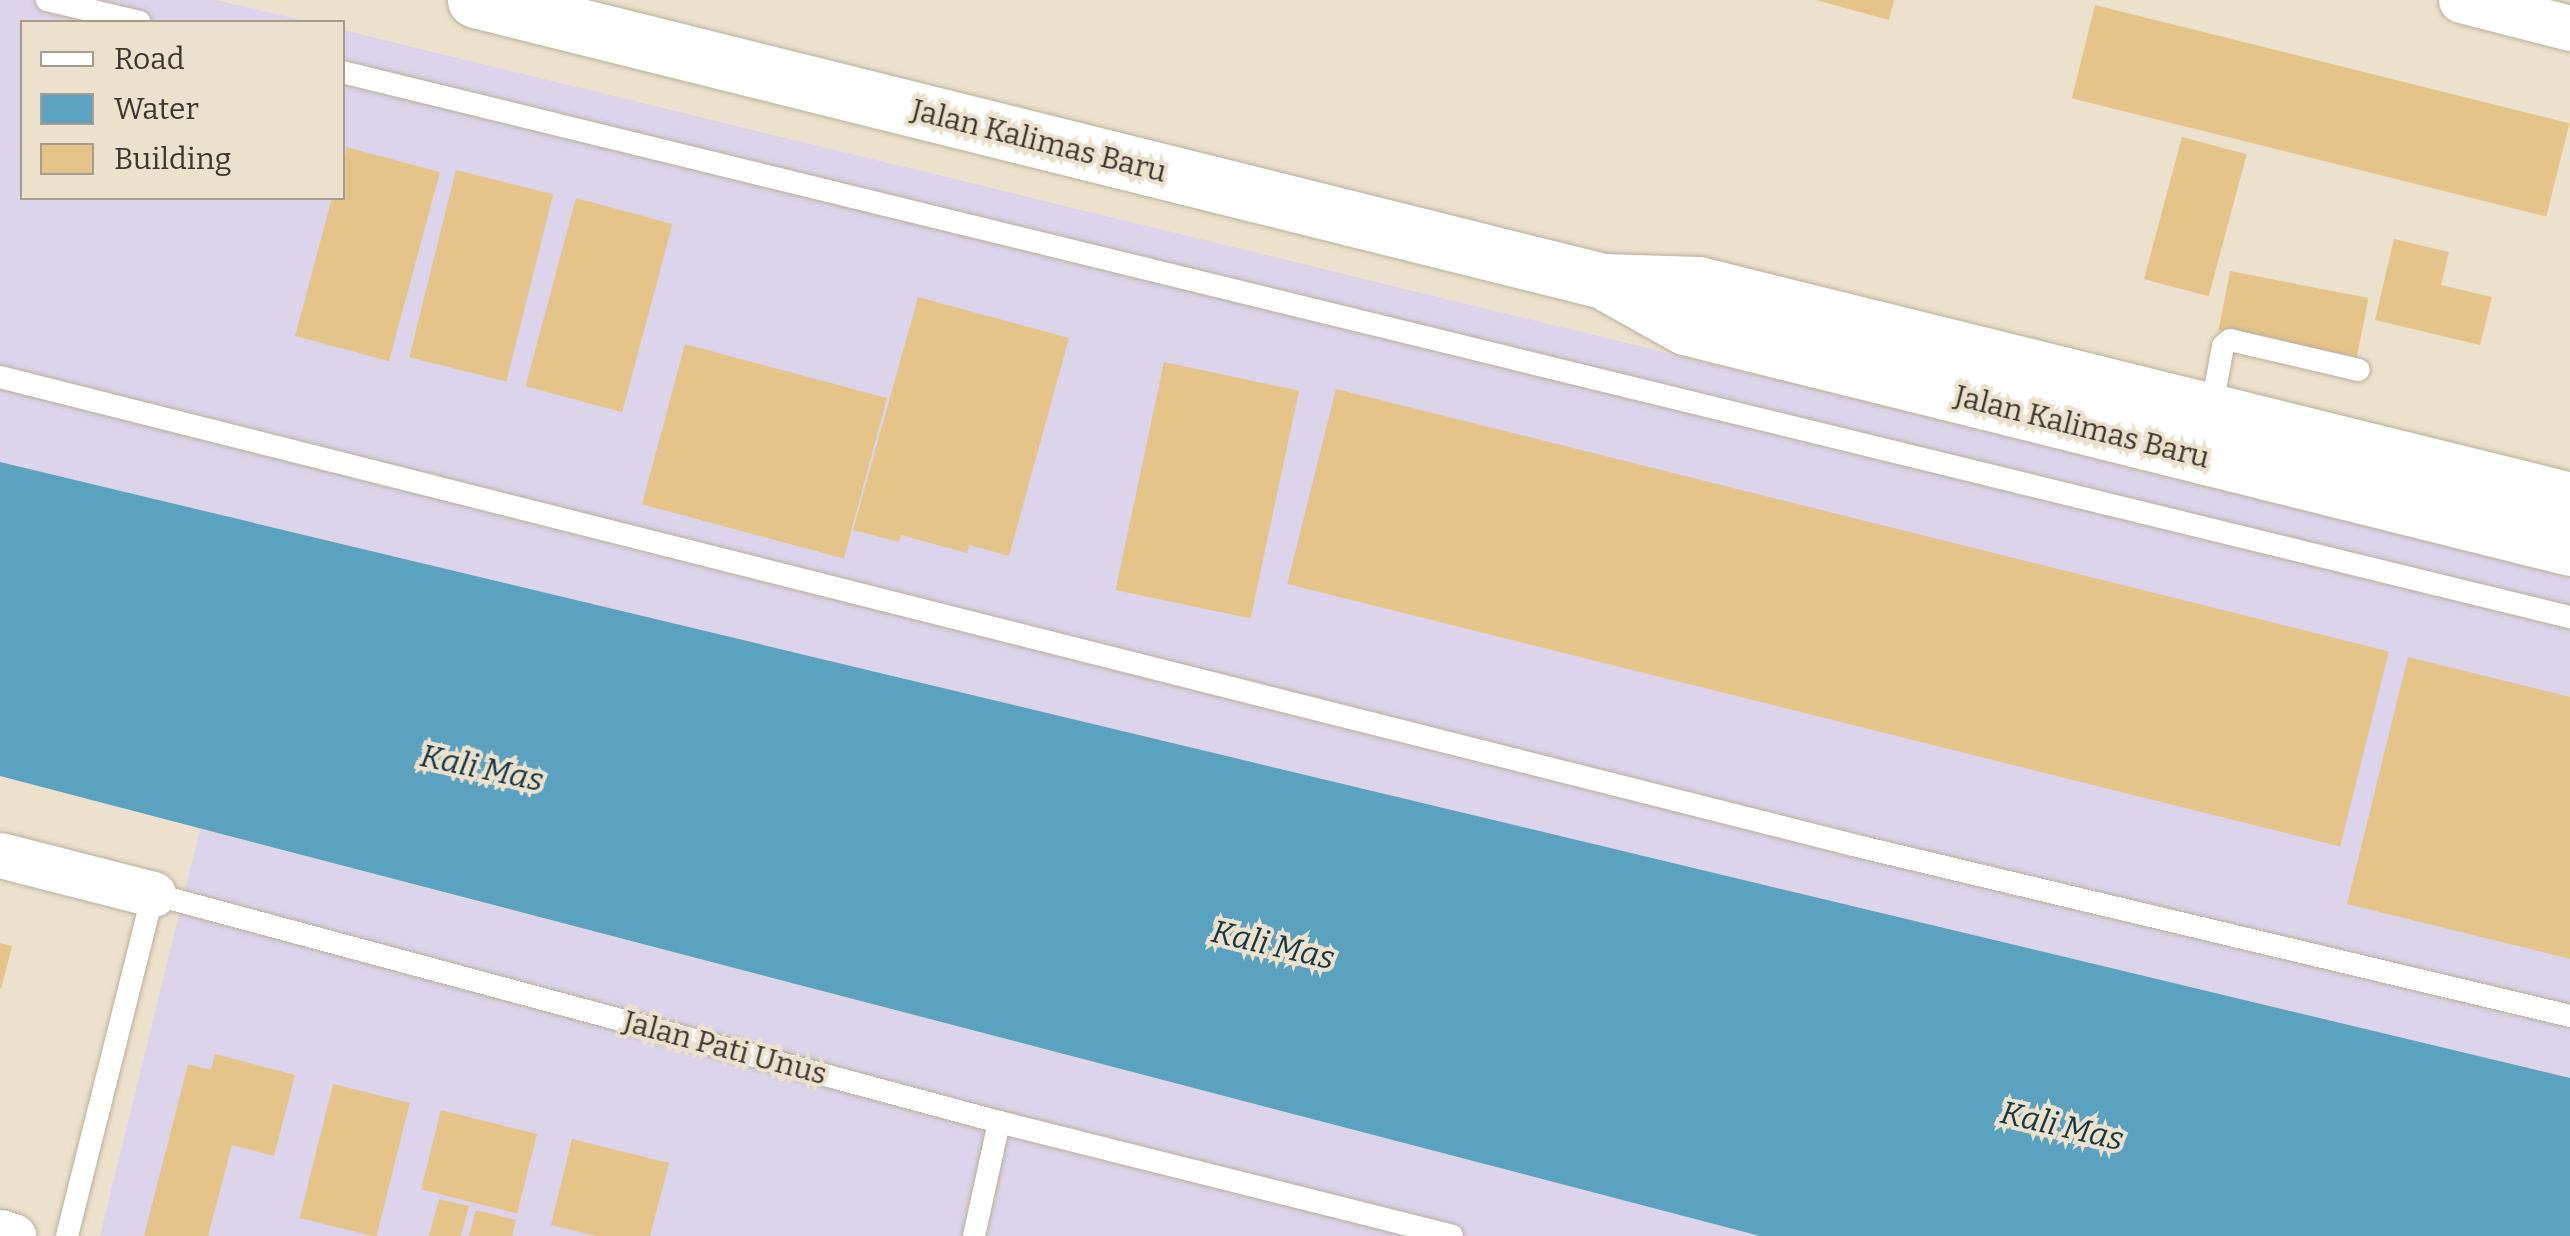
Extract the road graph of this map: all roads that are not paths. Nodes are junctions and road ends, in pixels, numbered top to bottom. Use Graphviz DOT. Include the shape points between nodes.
graph roads {
  1 [pos="47,0"];
  2 [pos="475,0"];
  3 [pos="2461,0"];
  4 [pos="131,20"];
  5 [pos="2570,28"];
  6 [pos="345,73"];
  7 [pos="1602,281"];
  8 [pos="2359,370"];
  9 [pos="0,378"];
  10 [pos="2211,411"];
  11 [pos="2570,500"];
  12 [pos="2570,548"];
  13 [pos="2570,617"];
  14 [pos="0,855"];
  15 [pos="153,894"];
  16 [pos="2570,1016"];
  17 [pos="999,1122"];
  18 [pos="0,1232"];
  19 [pos="13,1236"];
  20 [pos="67,1236"];
  21 [pos="974,1236"];
  22 [pos="1452,1236"];
  1 -- 4 [label="lane"];
  2 -- 7 [label="street, Jalan Kalimas Baru"];
  3 -- 5 [label="street"];
  6 -- 13 [label="lane"];
  7 -- 10 [label="street, Jalan Kalimas Baru" via="1698,284"];
  7 -- 12 [label="street, Jalan Kalimas Baru" via="1684,327"];
  8 -- 10 [label="lane" via="2230,340 2222,346"];
  9 -- 16 [label="lane" via="1834,840"];
  10 -- 11 [label="street, Jalan Kalimas Baru"];
  14 -- 15 [label="street, Jalan Pati Unus"];
  15 -- 17 [label="lane, Jalan Pati Unus"];
  15 -- 20 [label="lane"];
  17 -- 21 [label="lane"];
  17 -- 22 [label="lane, Jalan Pati Unus"];
  18 -- 19 [label="street"];
}
